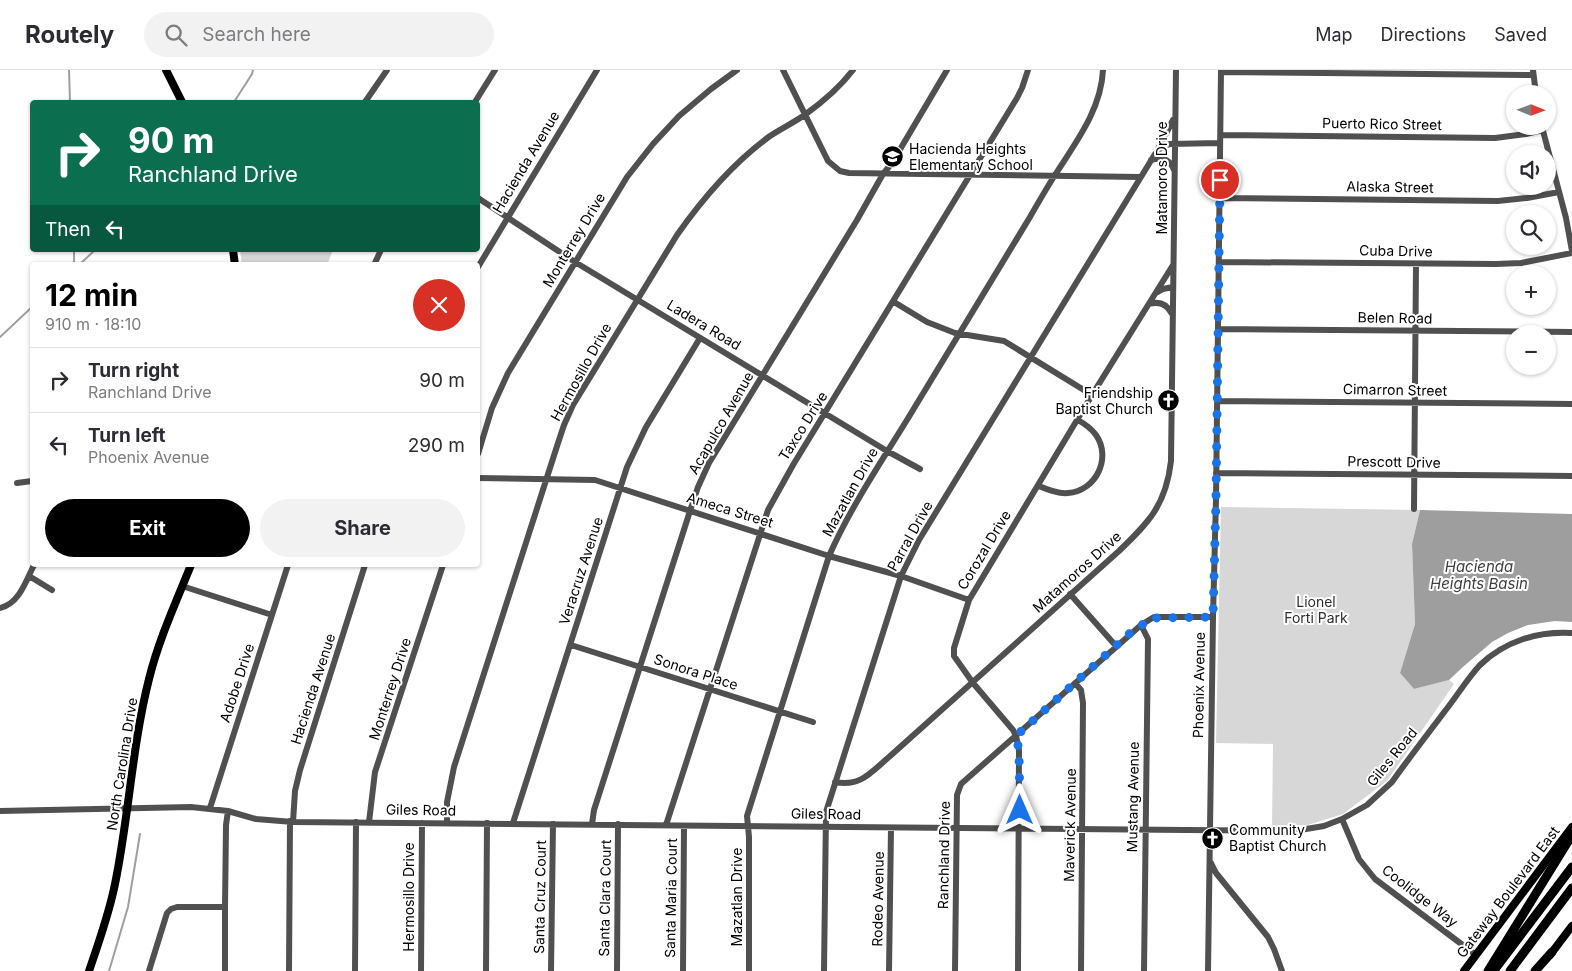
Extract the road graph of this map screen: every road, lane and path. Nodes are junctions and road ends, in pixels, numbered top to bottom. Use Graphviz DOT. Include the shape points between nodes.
graph roads {
  1 [pos="166,70"];
  2 [pos="387,70"];
  3 [pos="495,70"];
  4 [pos="597,70"];
  5 [pos="737,70"];
  6 [pos="783,70"];
  7 [pos="853,70"];
  8 [pos="947,70"];
  9 [pos="1028,70"];
  10 [pos="1103,70"];
  11 [pos="1176,70"];
  12 [pos="1222,71"];
  13 [pos="1533,72"];
  14 [pos="1535,85"];
  15 [pos="181,100"];
  16 [pos="365,100"];
  17 [pos="476,100"];
  18 [pos="805,115"];
  19 [pos="1175,117"];
  20 [pos="1221,135"];
  21 [pos="1518,135"];
  22 [pos="1544,135"];
  23 [pos="1174,143"];
  24 [pos="1220,143"];
  25 [pos="1153,156"];
  26 [pos="1175,172"];
  27 [pos="883,174"];
  28 [pos="971,174"];
  29 [pos="1055,175"];
  30 [pos="1140,177"];
  31 [pos="1559,192"];
  32 [pos="1220,198"];
  33 [pos="480,199"];
  34 [pos="508,218"];
  35 [pos="1572,252"];
  36 [pos="575,262"];
  37 [pos="1219,262"];
  38 [pos="1174,264"];
  39 [pos="1416,264"];
  40 [pos="480,265"];
  41 [pos="1173,287"];
  42 [pos="1154,295"];
  43 [pos="638,300"];
  44 [pos="894,302"];
  45 [pos="1149,304"];
  46 [pos="1173,315"];
  47 [pos="1218,329"];
  48 [pos="1416,330"];
  49 [pos="1572,332"];
  50 [pos="960,335"];
  51 [pos="700,338"];
  52 [pos="1030,358"];
  53 [pos="763,375"];
  54 [pos="1092,395"];
  55 [pos="1218,401"];
  56 [pos="1415,403"];
  57 [pos="1572,404"];
  58 [pos="826,413"];
  59 [pos="1078,420"];
  60 [pos="480,448"];
  61 [pos="887,451"];
  62 [pos="920,469"];
  63 [pos="1216,473"];
  64 [pos="1414,474"];
  65 [pos="1572,476"];
  66 [pos="480,478"];
  67 [pos="548,479"];
  68 [pos="30,481"];
  69 [pos="17,483"];
  70 [pos="1039,486"];
  71 [pos="620,488"];
  72 [pos="1414,509"];
  73 [pos="690,511"];
  74 [pos="760,532"];
  75 [pos="829,556"];
  76 [pos="33,567"];
  77 [pos="190,567"];
  78 [pos="287,567"];
  79 [pos="364,567"];
  80 [pos="442,567"];
  81 [pos="29,576"];
  82 [pos="901,576"];
  83 [pos="182,586"];
  84 [pos="52,590"];
  85 [pos="1070,594"];
  86 [pos="969,600"];
  87 [pos="0,608"];
  88 [pos="272,615"];
  89 [pos="1213,617"];
  90 [pos="1141,625"];
  91 [pos="1572,633"];
  92 [pos="571,645"];
  93 [pos="1116,646"];
  94 [pos="640,667"];
  95 [pos="973,683"];
  96 [pos="1075,683"];
  97 [pos="710,690"];
  98 [pos="780,712"];
  99 [pos="813,722"];
  100 [pos="1016,736"];
  101 [pos="835,782"];
  102 [pos="127,808"];
  103 [pos="210,808"];
  104 [pos="0,811"];
  105 [pos="228,811"];
  106 [pos="1342,819"];
  107 [pos="292,822"];
  108 [pos="356,822"];
  109 [pos="369,822"];
  110 [pos="422,823"];
  111 [pos="446,823"];
  112 [pos="487,823"];
  113 [pos="513,823"];
  114 [pos="553,824"];
  115 [pos="592,824"];
  116 [pos="618,824"];
  117 [pos="666,825"];
  118 [pos="684,826"];
  119 [pos="748,826"];
  120 [pos="825,827"];
  121 [pos="1572,827"];
  122 [pos="891,828"];
  123 [pos="956,828"];
  124 [pos="1019,828"];
  125 [pos="1082,830"];
  126 [pos="1145,830"];
  127 [pos="1210,831"];
  128 [pos="1572,835"];
  129 [pos="1210,862"];
  130 [pos="1572,867"];
  131 [pos="1572,888"];
  132 [pos="225,907"];
  133 [pos="1572,926"];
  134 [pos="1552,952"];
  135 [pos="1476,955"];
  136 [pos="90,971"];
  137 [pos="149,971"];
  138 [pos="225,971"];
  139 [pos="289,971"];
  140 [pos="355,971"];
  141 [pos="420,971"];
  142 [pos="486,971"];
  143 [pos="552,971"];
  144 [pos="617,971"];
  145 [pos="683,971"];
  146 [pos="749,971"];
  147 [pos="824,971"];
  148 [pos="889,971"];
  149 [pos="955,971"];
  150 [pos="1018,971"];
  151 [pos="1081,971"];
  152 [pos="1144,971"];
  153 [pos="1208,971"];
  154 [pos="1282,971"];
  155 [pos="1464,971"];
  156 [pos="1488,971"];
  157 [pos="1493,971"];
  158 [pos="1510,971"];
  159 [pos="1537,971"];
  1 -- 15 [label="main road"];
  2 -- 16 [label="street"];
  3 -- 17 [label="street"];
  4 -- 34 [label="street, Hacienda Avenue"];
  5 -- 36 [label="street, Monterrey Drive" via="697,100 653,144 627,177"];
  6 -- 18 [label="street"];
  7 -- 18 [label="street, Hermosillo Drive" via="831,95"];
  8 -- 27 [label="street, Acapulco Avenue"];
  9 -- 28 [label="street, Taxco Drive" via="1017,98"];
  10 -- 29 [label="street, Mazatlan Drive" via="1095,108"];
  11 -- 19 [label="street, Matamoros Drive"];
  12 -- 13 [label="street"];
  12 -- 20 [label="street, Phoenix Avenue"];
  13 -- 14 [label="street"];
  18 -- 27 [label="street" via="828,161 836,169"];
  18 -- 43 [label="street, Hermosillo Drive" via="770,136 716,184 677,235"];
  19 -- 23 [label="street, Matamoros Drive"];
  19 -- 25 [label="street, Parral Drive"];
  20 -- 21 [label="street, Puerto Rico Street" via="1495,138"];
  20 -- 24 [label="street, Phoenix Avenue"];
  22 -- 31 [label="street"];
  23 -- 24 [label="street"];
  23 -- 25 [label="street, Parral Drive" via="1163,146"];
  23 -- 26 [label="street, Matamoros Drive"];
  24 -- 32 [label="street, Phoenix Avenue"];
  25 -- 26 [label="street" via="1166,160"];
  25 -- 30 [label="street, Parral Drive"];
  26 -- 38 [label="street, Matamoros Drive"];
  27 -- 28 [label="street"];
  27 -- 53 [label="street, Acapulco Avenue"];
  28 -- 29 [label="street"];
  28 -- 44 [label="street, Taxco Drive"];
  29 -- 30 [label="street"];
  29 -- 50 [label="street, Mazatlan Drive"];
  30 -- 52 [label="street, Parral Drive"];
  31 -- 32 [label="street, Alaska Street" via="1498,201"];
  31 -- 35 [label="street"];
  32 -- 37 [label="street, Phoenix Avenue"];
  33 -- 34 [label="street, Ladera Road"];
  34 -- 36 [label="street, Ladera Road"];
  34 -- 40 [label="street, Hacienda Avenue"];
  35 -- 39 [label="street, Cuba Drive" via="1521,263"];
  36 -- 43 [label="street, Ladera Road"];
  36 -- 60 [label="street, Monterrey Drive" via="508,373 494,403"];
  37 -- 39 [label="street, Cuba Drive"];
  37 -- 47 [label="street, Phoenix Avenue"];
  38 -- 41 [label="street, Matamoros Drive"];
  38 -- 42 [label="street, Corozal Drive"];
  39 -- 48 [label="street"];
  41 -- 42 [label="street"];
  41 -- 46 [label="street, Matamoros Drive"];
  42 -- 45 [label="street, Corozal Drive"];
  43 -- 51 [label="street, Ladera Road"];
  43 -- 67 [label="street, Hermosillo Drive" via="568,415"];
  44 -- 50 [label="street" via="927,322"];
  44 -- 58 [label="street, Taxco Drive"];
  45 -- 46 [label="street" via="1164,305"];
  45 -- 54 [label="street, Corozal Drive"];
  46 -- 85 [label="street, Matamoros Drive" via="1168,484 1143,528"];
  47 -- 48 [label="street, Belen Road"];
  47 -- 55 [label="street, Phoenix Avenue"];
  48 -- 49 [label="street, Belen Road"];
  48 -- 56 [label="street"];
  50 -- 52 [label="street" via="1004,341"];
  50 -- 61 [label="street, Mazatlan Drive"];
  51 -- 53 [label="street, Ladera Road"];
  51 -- 71 [label="street, Veracruz Avenue" via="640,438"];
  52 -- 54 [label="street"];
  52 -- 82 [label="street, Parral Drive"];
  53 -- 58 [label="street, Ladera Road"];
  53 -- 73 [label="street, Acapulco Avenue" via="709,463"];
  54 -- 59 [label="street, Corozal Drive"];
  55 -- 56 [label="street, Cimarron Street"];
  55 -- 63 [label="street, Phoenix Avenue"];
  56 -- 57 [label="street, Cimarron Street"];
  56 -- 64 [label="street"];
  58 -- 61 [label="street, Ladera Road"];
  58 -- 74 [label="street, Taxco Drive" via="771,503"];
  59 -- 70 [label="street, Corozal Drive"];
  59 -- 70 [label="street" via="1090,427 1099,440 1102,458 1098,473 1090,484 1074,492 1061,493"];
  61 -- 62 [label="street, Ladera Road"];
  61 -- 75 [label="street, Mazatlan Drive" via="846,520"];
  63 -- 64 [label="street, Prescott Drive"];
  63 -- 89 [label="street, Phoenix Avenue"];
  64 -- 65 [label="street, Prescott Drive"];
  64 -- 72 [label="street"];
  66 -- 67 [label="street, Ameca Street"];
  67 -- 71 [label="street, Ameca Street" via="590,479"];
  67 -- 111 [label="street, Hermosillo Drive" via="454,767"];
  68 -- 69 [label="street"];
  70 -- 86 [label="street, Corozal Drive"];
  71 -- 73 [label="street, Ameca Street"];
  71 -- 92 [label="street, Veracruz Avenue"];
  73 -- 74 [label="street, Ameca Street"];
  73 -- 94 [label="street, Acapulco Avenue"];
  74 -- 75 [label="street, Ameca Street"];
  74 -- 97 [label="street, Taxco Drive"];
  75 -- 82 [label="street, Ameca Street"];
  75 -- 98 [label="street, Mazatlan Drive"];
  76 -- 81 [label="street"];
  77 -- 83 [label="main road, North Carolina Drive"];
  78 -- 88 [label="street, Adobe Drive"];
  79 -- 107 [label="street, Hacienda Avenue" via="300,770"];
  80 -- 109 [label="street, Monterrey Drive" via="375,772"];
  81 -- 84 [label="street"];
  81 -- 87 [label="street" via="16,599"];
  82 -- 86 [label="street, Ameca Street"];
  82 -- 101 [label="street, Parral Drive"];
  83 -- 88 [label="street"];
  83 -- 102 [label="main road, North Carolina Drive" via="149,680"];
  85 -- 93 [label="street"];
  85 -- 95 [label="street, Matamoros Drive"];
  86 -- 95 [label="street, Corozal Drive" via="954,654"];
  88 -- 103 [label="street, Adobe Drive"];
  89 -- 90 [label="street, Ranchland Drive" via="1158,617"];
  89 -- 127 [label="street, Phoenix Avenue"];
  90 -- 93 [label="street, Ranchland Drive"];
  90 -- 126 [label="street, Mustang Avenue" via="1148,639"];
  91 -- 106 [label="street, Giles Road" via="1548,633 1523,639 1490,657 1470,677 1392,782 1367,804"];
  92 -- 94 [label="street, Sonora Place"];
  92 -- 113 [label="street, Veracruz Avenue"];
  93 -- 96 [label="street, Ranchland Drive"];
  94 -- 97 [label="street, Sonora Place"];
  94 -- 115 [label="street, Acapulco Avenue"];
  95 -- 100 [label="street, Corozal Drive"];
  95 -- 101 [label="street, Matamoros Drive" via="862,780 850,784"];
  96 -- 100 [label="street, Ranchland Drive"];
  96 -- 125 [label="street, Maverick Avenue" via="1083,695"];
  97 -- 98 [label="street, Sonora Place"];
  97 -- 117 [label="street, Taxco Drive"];
  98 -- 99 [label="street, Sonora Place"];
  98 -- 119 [label="street, Mazatlan Drive" via="747,816"];
  100 -- 123 [label="street, Ranchland Drive" via="961,784 957,795"];
  100 -- 124 [label="street, Corozal Drive" via="1019,750"];
  101 -- 120 [label="street, Parral Drive"];
  102 -- 103 [label="street, Giles Road"];
  102 -- 104 [label="street, Giles Road"];
  102 -- 136 [label="main road, North Carolina Drive" via="115,884"];
  103 -- 105 [label="street, Giles Road"];
  105 -- 107 [label="street, Giles Road" via="256,819"];
  105 -- 132 [label="street"];
  106 -- 127 [label="street, Giles Road" via="1294,831"];
  106 -- 135 [label="street, Coolidge Way" via="1359,859 1375,879"];
  107 -- 108 [label="street, Giles Road"];
  107 -- 139 [label="street, Hacienda Avenue"];
  108 -- 109 [label="street, Giles Road"];
  108 -- 140 [label="street"];
  109 -- 110 [label="street, Giles Road"];
  110 -- 111 [label="street, Giles Road"];
  110 -- 141 [label="street, Hermosillo Drive"];
  111 -- 112 [label="street, Giles Road"];
  112 -- 113 [label="street, Giles Road"];
  112 -- 142 [label="street"];
  113 -- 114 [label="street, Giles Road"];
  114 -- 115 [label="street, Giles Road"];
  114 -- 143 [label="street, Santa Cruz Court"];
  115 -- 116 [label="street, Giles Road"];
  116 -- 117 [label="street, Giles Road"];
  116 -- 144 [label="street, Santa Clara Court"];
  117 -- 118 [label="street, Giles Road"];
  118 -- 119 [label="street, Giles Road"];
  118 -- 145 [label="street, Santa Maria Court"];
  119 -- 120 [label="street, Giles Road"];
  119 -- 146 [label="street, Mazatlan Drive"];
  120 -- 122 [label="street, Giles Road"];
  120 -- 147 [label="street, Parral Drive"];
  121 -- 135 [label="main road, Gateway Boulevard East"];
  122 -- 123 [label="street, Giles Road"];
  122 -- 148 [label="street, Rodeo Avenue"];
  123 -- 124 [label="street, Giles Road"];
  123 -- 149 [label="street, Ranchland Drive"];
  124 -- 125 [label="street, Giles Road"];
  124 -- 150 [label="street, Corozal Drive"];
  125 -- 126 [label="street, Giles Road"];
  125 -- 151 [label="street, Maverick Avenue"];
  126 -- 127 [label="street, Giles Road"];
  126 -- 152 [label="street, Mustang Avenue"];
  127 -- 129 [label="street, Phoenix Avenue"];
  128 -- 156 [label="highway"];
  129 -- 153 [label="street, Phoenix Avenue"];
  129 -- 154 [label="street" via="1268,937"];
  130 -- 157 [label="highway"];
  131 -- 158 [label="highway"];
  132 -- 137 [label="street" via="170,909"];
  132 -- 138 [label="street"];
  133 -- 134 [label="main road"];
  134 -- 159 [label="highway"];
  135 -- 155 [label="main road, Gateway Boulevard East"];
}
